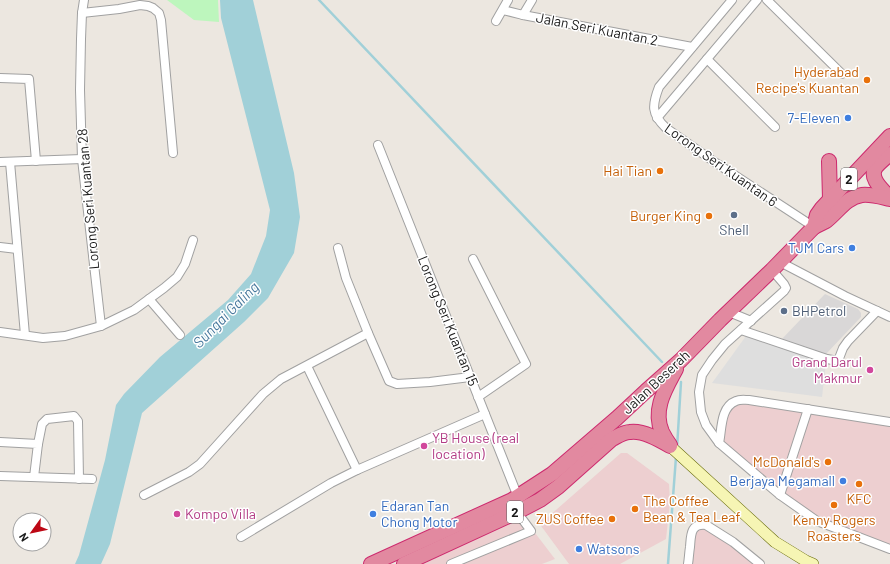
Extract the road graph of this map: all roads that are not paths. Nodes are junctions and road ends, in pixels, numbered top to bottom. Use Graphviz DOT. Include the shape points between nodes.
graph roads {
  1 [pos="84,0"];
  2 [pos="508,0"];
  3 [pos="532,0"];
  4 [pos="732,0"];
  5 [pos="757,0"];
  6 [pos="768,0"];
  7 [pos="750,3"];
  8 [pos="502,10"];
  9 [pos="82,14"];
  10 [pos="523,14"];
  11 [pos="496,21"];
  12 [pos="692,46"];
  13 [pos="707,59"];
  14 [pos="842,74"];
  15 [pos="0,78"];
  16 [pos="657,118"];
  17 [pos="775,127"];
  18 [pos="890,136"];
  19 [pos="378,145"];
  20 [pos="173,153"];
  21 [pos="890,154"];
  22 [pos="82,159"];
  23 [pos="36,161"];
  24 [pos="829,161"];
  25 [pos="0,162"];
  26 [pos="10,162"];
  27 [pos="890,198"];
  28 [pos="830,199"];
  29 [pos="814,227"];
  30 [pos="193,240"];
  31 [pos="0,247"];
  32 [pos="338,248"];
  33 [pos="17,249"];
  34 [pos="473,259"];
  35 [pos="776,266"];
  36 [pos="149,299"];
  37 [pos="877,311"];
  38 [pos="729,312"];
  39 [pos="890,317"];
  40 [pos="751,321"];
  41 [pos="101,326"];
  42 [pos="741,330"];
  43 [pos="0,332"];
  44 [pos="368,333"];
  45 [pos="25,334"];
  46 [pos="180,335"];
  47 [pos="681,360"];
  48 [pos="307,366"];
  49 [pos="470,377"];
  50 [pos="478,397"];
  51 [pos="808,409"];
  52 [pos="485,414"];
  53 [pos="890,422"];
  54 [pos="0,442"];
  55 [pos="38,444"];
  56 [pos="719,444"];
  57 [pos="672,447"];
  58 [pos="357,470"];
  59 [pos="0,476"];
  60 [pos="34,477"];
  61 [pos="79,479"];
  62 [pos="92,479"];
  63 [pos="144,495"];
  64 [pos="780,495"];
  65 [pos="518,497"];
  66 [pos="516,512"];
  67 [pos="241,537"];
  68 [pos="890,549"];
  69 [pos="371,564"];
  70 [pos="404,564"];
  71 [pos="451,564"];
  72 [pos="688,564"];
  73 [pos="760,564"];
  74 [pos="813,564"];
  1 -- 9 [label="street, Lorong Seri Kuantan 28"];
  2 -- 8 [label="street"];
  3 -- 10 [label="street"];
  4 -- 12 [label="street"];
  5 -- 7 [label="street"];
  6 -- 14 [label="street"];
  7 -- 13 [label="street"];
  8 -- 10 [label="street, Jalan Seri Kuantan 2"];
  8 -- 11 [label="street"];
  9 -- 20 [label="street" via="140,5 154,8 159,13 162,20"];
  9 -- 22 [label="street, Lorong Seri Kuantan 28"];
  10 -- 12 [label="street, Jalan Seri Kuantan 2"];
  12 -- 16 [label="street, Lorong Seri Kuantan 6" via="659,87 653,107"];
  13 -- 16 [label="street"];
  13 -- 17 [label="street"];
  15 -- 23 [label="street" via="29,79"];
  16 -- 29 [label="street, Lorong Seri Kuantan 6" via="683,140"];
  18 -- 28 [label="highway, Jalan Beserah / 2"];
  19 -- 49 [label="street, Lorong Seri Kuantan 15"];
  21 -- 27 [label="highway, 2" via="879,163 874,173 877,185"];
  22 -- 23 [label="street"];
  22 -- 41 [label="street, Lorong Seri Kuantan 28"];
  23 -- 26 [label="street"];
  24 -- 28 [label="highway"];
  25 -- 26 [label="street"];
  26 -- 33 [label="street"];
  27 -- 29 [label="highway, 2" via="874,195 857,196 826,221"];
  28 -- 29 [label="highway, Jalan Beserah / 2" via="817,216"];
  29 -- 35 [label="highway, Jalan Beserah / 2"];
  30 -- 36 [label="street" via="185,264 177,277"];
  31 -- 33 [label="street"];
  32 -- 44 [label="street" via="346,278"];
  33 -- 45 [label="street"];
  34 -- 50 [label="street" via="526,364"];
  35 -- 37 [label="street"];
  35 -- 38 [label="highway, Jalan Beserah / 2"];
  35 -- 40 [label="street" via="786,288"];
  36 -- 41 [label="street" via="134,310"];
  36 -- 46 [label="street"];
  37 -- 39 [label="street"];
  37 -- 42 [label="street" via="848,341 838,361"];
  38 -- 40 [label="street"];
  38 -- 47 [label="highway, Jalan Beserah / 2"];
  40 -- 42 [label="street"];
  41 -- 45 [label="street" via="65,336 43,338"];
  42 -- 56 [label="street" via="725,344 702,375 699,392 701,412 706,425"];
  43 -- 45 [label="street"];
  44 -- 48 [label="street"];
  44 -- 49 [label="street" via="389,381 397,384"];
  47 -- 57 [label="highway, 2" via="660,401 658,416 661,431"];
  47 -- 65 [label="highway, Jalan Beserah / 2" via="558,470"];
  48 -- 58 [label="street"];
  48 -- 63 [label="street" via="281,379 263,394 200,464"];
  49 -- 50 [label="street, Lorong Seri Kuantan 15"];
  50 -- 52 [label="street, Lorong Seri Kuantan 15"];
  51 -- 53 [label="street"];
  51 -- 56 [label="street" via="738,400 729,405 725,413"];
  51 -- 64 [label="street"];
  52 -- 58 [label="street"];
  52 -- 65 [label="street, Lorong Seri Kuantan 15"];
  54 -- 55 [label="street"];
  55 -- 60 [label="street"];
  55 -- 61 [label="street" via="42,424 47,419 74,416 78,421"];
  56 -- 64 [label="street"];
  57 -- 66 [label="highway, 2" via="641,433 631,431 620,435 612,439 558,487"];
  57 -- 74 [label="main road" via="775,542"];
  58 -- 67 [label="street"];
  59 -- 60 [label="street"];
  60 -- 61 [label="street"];
  61 -- 62 [label="street"];
  64 -- 68 [label="street" via="818,521"];
  65 -- 69 [label="highway, Jalan Beserah / 2"];
  66 -- 70 [label="highway, 2"];
  66 -- 71 [label="street" via="531,531"];
  72 -- 73 [label="street" via="691,534 693,529 702,524 733,542"];
}
